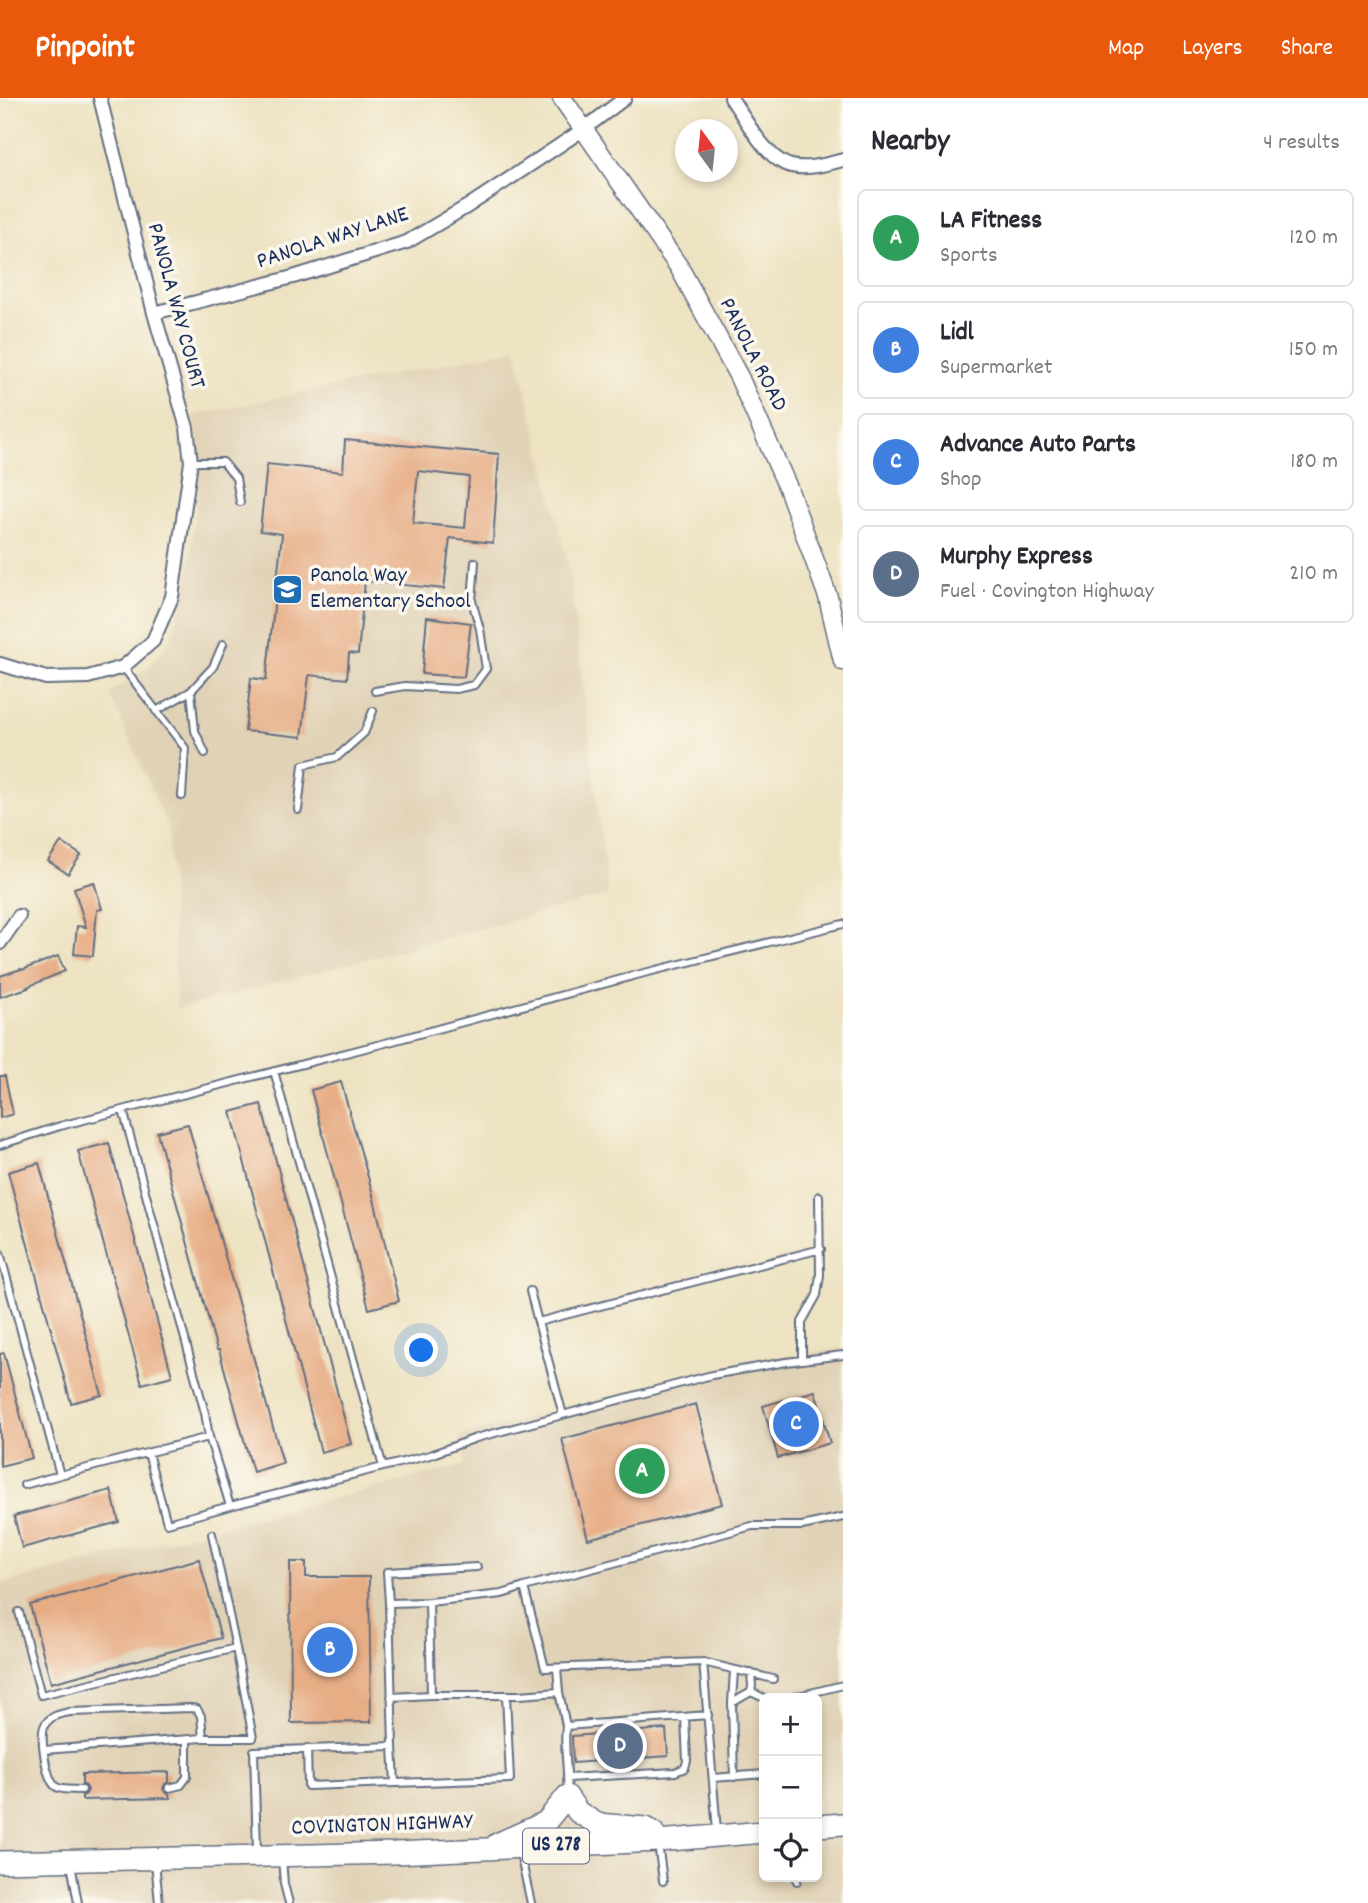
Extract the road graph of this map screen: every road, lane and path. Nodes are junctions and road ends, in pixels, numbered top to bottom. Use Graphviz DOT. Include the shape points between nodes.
graph roads {
  1 [pos="100,98"];
  2 [pos="562,98"];
  3 [pos="625,98"];
  4 [pos="731,98"];
  5 [pos="584,129"];
  6 [pos="843,160"];
  7 [pos="154,313"];
  8 [pos="191,462"];
  9 [pos="240,502"];
  10 [pos="475,562"];
  11 [pos="835,595"];
  12 [pos="223,644"];
  13 [pos="843,661"];
  14 [pos="0,664"];
  15 [pos="123,667"];
  16 [pos="191,691"];
  17 [pos="375,691"];
  18 [pos="373,710"];
  19 [pos="156,711"];
  20 [pos="205,753"];
  21 [pos="182,796"];
  22 [pos="298,810"];
  23 [pos="19,916"];
  24 [pos="843,924"];
  25 [pos="0,943"];
  26 [pos="274,1071"];
  27 [pos="123,1110"];
  28 [pos="0,1145"];
  29 [pos="820,1196"];
  30 [pos="821,1249"];
  31 [pos="0,1253"];
  32 [pos="530,1291"];
  33 [pos="538,1322"];
  34 [pos="843,1355"];
  35 [pos="802,1360"];
  36 [pos="563,1415"];
  37 [pos="209,1437"];
  38 [pos="148,1452"];
  39 [pos="383,1467"];
  40 [pos="60,1475"];
  41 [pos="24,1485"];
  42 [pos="230,1506"];
  43 [pos="843,1517"];
  44 [pos="212,1534"];
  45 [pos="477,1567"];
  46 [pos="524,1587"];
  47 [pos="429,1602"];
  48 [pos="389,1603"];
  49 [pos="19,1612"];
  50 [pos="236,1648"];
  51 [pos="703,1662"];
  52 [pos="557,1668"];
  53 [pos="734,1670"];
  54 [pos="751,1673"];
  55 [pos="773,1679"];
  56 [pos="843,1685"];
  57 [pos="559,1692"];
  58 [pos="751,1692"];
  59 [pos="810,1693"];
  60 [pos="431,1695"];
  61 [pos="506,1695"];
  62 [pos="759,1696"];
  63 [pos="391,1698"];
  64 [pos="732,1703"];
  65 [pos="708,1715"];
  66 [pos="685,1717"];
  67 [pos="566,1726"];
  68 [pos="203,1738"];
  69 [pos="187,1740"];
  70 [pos="393,1746"];
  71 [pos="307,1748"];
  72 [pos="44,1751"];
  73 [pos="759,1774"];
  74 [pos="734,1777"];
  75 [pos="713,1778"];
  76 [pos="395,1783"];
  77 [pos="568,1787"];
  78 [pos="169,1788"];
  79 [pos="82,1790"];
  80 [pos="843,1824"];
  81 [pos="822,1826"];
  82 [pos="759,1832"];
  83 [pos="718,1836"];
  84 [pos="658,1841"];
  85 [pos="518,1847"];
  86 [pos="485,1849"];
  87 [pos="257,1856"];
  88 [pos="281,1856"];
  89 [pos="154,1859"];
  90 [pos="70,1861"];
  91 [pos="0,1862"];
  92 [pos="663,1881"];
  93 [pos="78,1903"];
  94 [pos="159,1903"];
  95 [pos="289,1903"];
  96 [pos="531,1903"];
  1 -- 7 [label="street, PANOLA WAY COURT"];
  2 -- 5 [label="main road, PANOLA ROAD"];
  3 -- 5 [label="street, PANOLA WAY LANE"];
  4 -- 6 [label="street" via="769,152 785,165"];
  5 -- 7 [label="street, PANOLA WAY LANE" via="407,242"];
  5 -- 11 [label="main road, PANOLA ROAD" via="679,267 739,376"];
  7 -- 8 [label="street, PANOLA WAY COURT" via="187,428"];
  8 -- 9 [label="lane" via="223,463 236,478"];
  8 -- 15 [label="street, PANOLA WAY COURT" via="172,597 153,641"];
  10 -- 17 [label="lane" via="472,601 486,669 474,685"];
  11 -- 13 [label="main road, PANOLA ROAD"];
  12 -- 16 [label="lane" via="213,667"];
  14 -- 15 [label="street" via="46,678 88,677"];
  15 -- 19 [label="lane"];
  16 -- 19 [label="lane"];
  16 -- 20 [label="lane" via="195,731"];
  18 -- 22 [label="lane" via="364,733 337,757 303,765"];
  19 -- 21 [label="lane" via="185,748"];
  23 -- 25 [label="street"];
  24 -- 26 [label="lane"];
  26 -- 27 [label="lane"];
  26 -- 39 [label="lane"];
  27 -- 28 [label="lane"];
  27 -- 37 [label="lane"];
  29 -- 30 [label="lane"];
  30 -- 33 [label="lane"];
  30 -- 35 [label="lane" via="817,1295 802,1322"];
  31 -- 40 [label="lane"];
  32 -- 33 [label="lane"];
  33 -- 36 [label="lane"];
  34 -- 35 [label="lane"];
  35 -- 36 [label="lane" via="712,1375"];
  36 -- 39 [label="lane"];
  37 -- 38 [label="lane"];
  37 -- 42 [label="lane"];
  38 -- 40 [label="lane"];
  38 -- 42 [label="lane" via="167,1523"];
  39 -- 42 [label="lane"];
  40 -- 41 [label="lane"];
  43 -- 46 [label="lane" via="802,1526 752,1526"];
  44 -- 50 [label="lane"];
  45 -- 48 [label="lane" via="387,1572"];
  46 -- 47 [label="lane"];
  46 -- 52 [label="lane" via="545,1668"];
  47 -- 48 [label="lane"];
  47 -- 60 [label="lane"];
  48 -- 63 [label="lane"];
  49 -- 50 [label="lane" via="41,1695"];
  50 -- 68 [label="lane" via="253,1738"];
  51 -- 52 [label="lane"];
  51 -- 53 [label="lane"];
  51 -- 65 [label="lane"];
  52 -- 57 [label="lane"];
  53 -- 54 [label="lane"];
  53 -- 64 [label="lane"];
  54 -- 55 [label="lane"];
  54 -- 58 [label="lane"];
  56 -- 59 [label="lane"];
  57 -- 61 [label="lane"];
  57 -- 67 [label="lane"];
  58 -- 62 [label="lane"];
  58 -- 64 [label="lane"];
  60 -- 61 [label="lane"];
  60 -- 63 [label="lane"];
  61 -- 76 [label="lane" via="510,1779"];
  63 -- 70 [label="lane"];
  64 -- 74 [label="lane"];
  65 -- 66 [label="lane"];
  65 -- 75 [label="lane"];
  66 -- 67 [label="lane"];
  66 -- 77 [label="lane" via="685,1768"];
  67 -- 77 [label="lane"];
  68 -- 69 [label="lane"];
  68 -- 72 [label="lane" via="197,1709 70,1712 44,1724"];
  69 -- 72 [label="lane"];
  69 -- 78 [label="lane" via="187,1777 181,1785"];
  70 -- 71 [label="lane"];
  70 -- 76 [label="lane"];
  71 -- 76 [label="lane" via="308,1786"];
  71 -- 87 [label="lane" via="254,1751"];
  72 -- 79 [label="lane" via="56,1786"];
  73 -- 74 [label="lane"];
  74 -- 75 [label="lane"];
  75 -- 83 [label="lane"];
  77 -- 84 [label="main road" via="578,1812 597,1824 646,1828"];
  77 -- 86 [label="main road" via="546,1822"];
  80 -- 81 [label="main road"];
  82 -- 83 [label="main road, COVINGTON HIGHWAY / US 278"];
  83 -- 84 [label="main road, COVINGTON HIGHWAY / US 278"];
  84 -- 85 [label="main road, COVINGTON HIGHWAY / US 278"];
  84 -- 92 [label="lane"];
  85 -- 86 [label="main road, COVINGTON HIGHWAY / US 278"];
  85 -- 96 [label="lane"];
  86 -- 88 [label="main road, COVINGTON HIGHWAY / US 278"];
  87 -- 88 [label="main road, COVINGTON HIGHWAY / US 278"];
  87 -- 89 [label="main road, COVINGTON HIGHWAY / US 278"];
  88 -- 95 [label="lane"];
  89 -- 90 [label="main road, COVINGTON HIGHWAY / US 278"];
  89 -- 94 [label="lane"];
  90 -- 91 [label="main road, COVINGTON HIGHWAY / US 278"];
  90 -- 93 [label="lane"];
}
